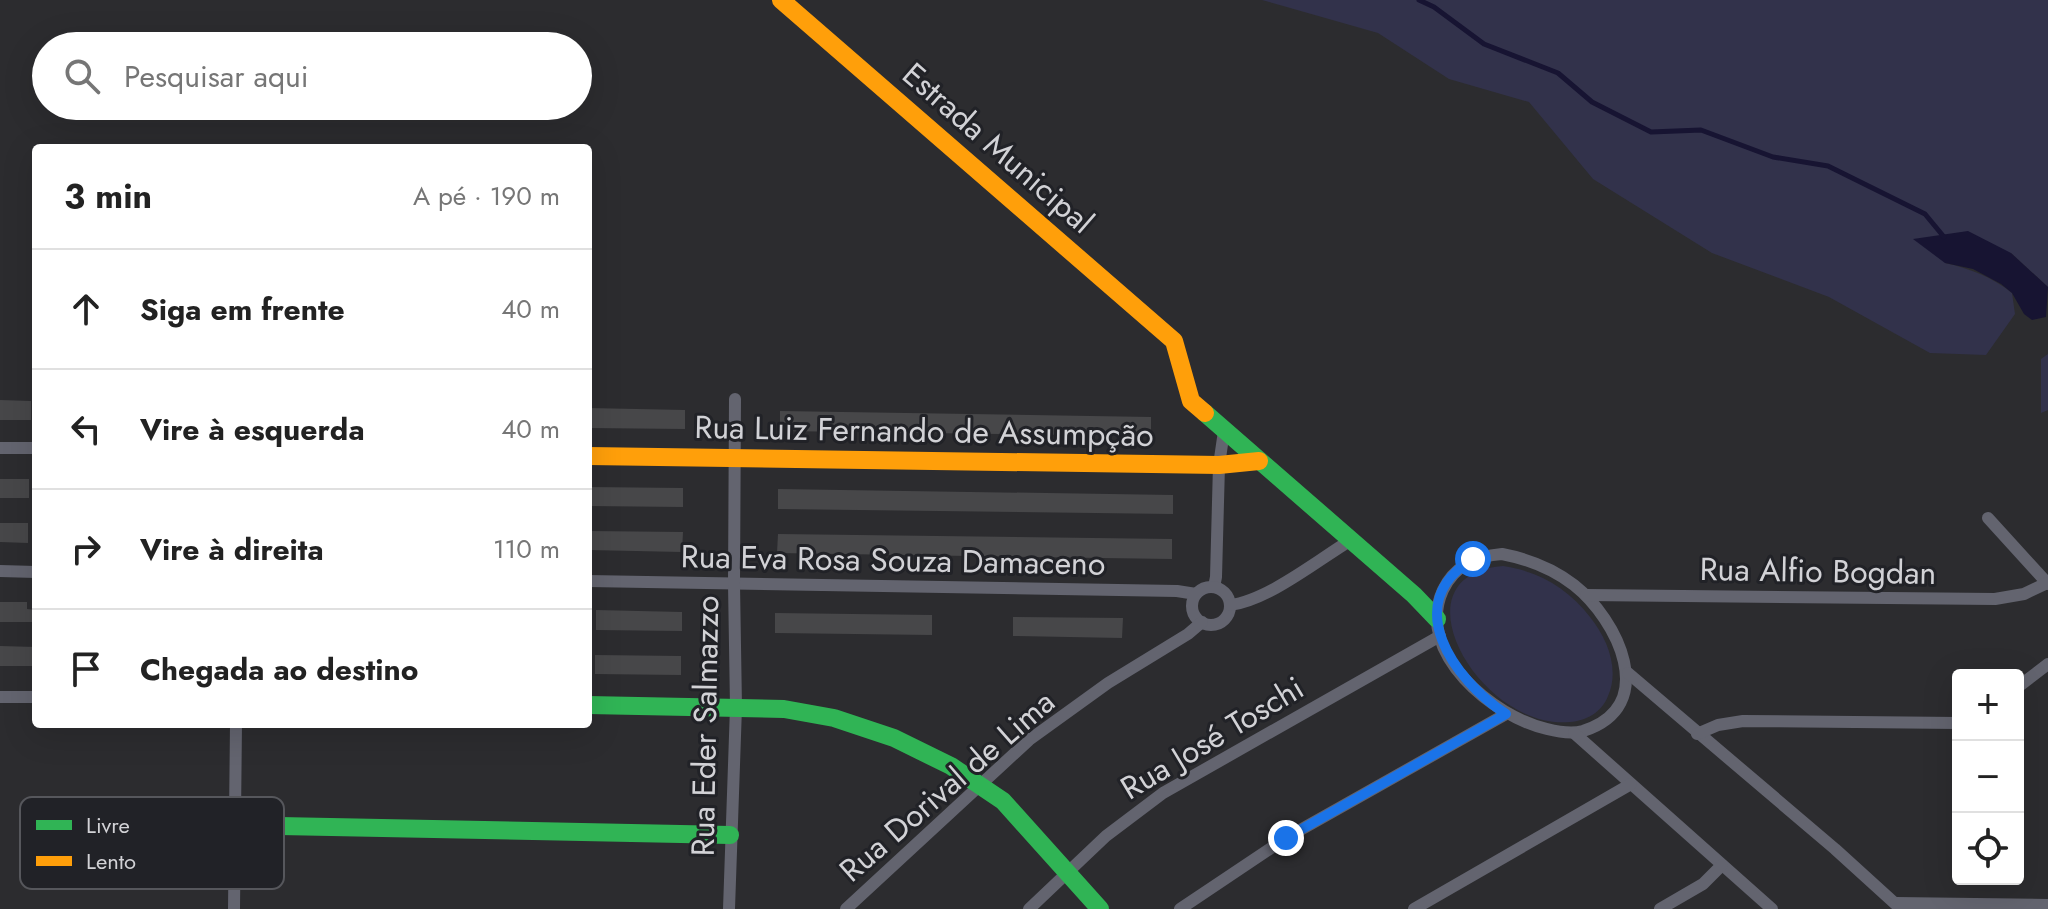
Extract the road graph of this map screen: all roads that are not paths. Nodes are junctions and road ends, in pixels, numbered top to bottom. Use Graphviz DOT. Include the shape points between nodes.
graph roads {
  1 [pos="781,0"];
  2 [pos="735,399"];
  3 [pos="1224,431"];
  4 [pos="0,448"];
  5 [pos="32,448"];
  6 [pos="592,456"];
  7 [pos="735,458"];
  8 [pos="1259,461"];
  9 [pos="1219,465"];
  10 [pos="1988,518"];
  11 [pos="1351,540"];
  12 [pos="0,571"];
  13 [pos="32,572"];
  14 [pos="592,581"];
  15 [pos="734,584"];
  16 [pos="2047,584"];
  17 [pos="1214,587"];
  18 [pos="1196,594"];
  19 [pos="1586,595"];
  20 [pos="1230,605"];
  21 [pos="1202,622"];
  22 [pos="1439,628"];
  23 [pos="2048,664"];
  24 [pos="1628,673"];
  25 [pos="2024,682"];
  26 [pos="0,697"];
  27 [pos="32,697"];
  28 [pos="592,705"];
  29 [pos="736,707"];
  30 [pos="1506,714"];
  31 [pos="1952,723"];
  32 [pos="236,728"];
  33 [pos="1574,733"];
  34 [pos="1697,734"];
  35 [pos="1631,784"];
  36 [pos="982,785"];
  37 [pos="235,797"];
  38 [pos="284,826"];
  39 [pos="730,835"];
  40 [pos="1722,865"];
  41 [pos="1068,873"];
  42 [pos="234,889"];
  43 [pos="2048,905"];
  44 [pos="1898,906"];
  45 [pos="234,909"];
  46 [pos="729,909"];
  47 [pos="846,909"];
  48 [pos="1029,909"];
  49 [pos="1100,909"];
  50 [pos="1180,909"];
  51 [pos="1414,909"];
  52 [pos="1660,909"];
  53 [pos="1772,909"];
  1 -- 3 [label="street, Estrada Municipal" via="1174,341 1191,401"];
  2 -- 7 [label="street, Rua Eder Salmazzo"];
  3 -- 8 [label="street"];
  3 -- 9 [label="street"];
  4 -- 5 [label="street"];
  6 -- 7 [label="street, Rua Luiz Fernando de Assumpção"];
  7 -- 9 [label="street, Rua Luiz Fernando de Assumpção"];
  7 -- 15 [label="street, Rua Eder Salmazzo"];
  8 -- 9 [label="street, Rua Luiz Fernando de Assumpção"];
  8 -- 11 [label="street"];
  9 -- 17 [label="street"];
  10 -- 16 [label="street"];
  11 -- 20 [label="street" via="1261,596"];
  11 -- 22 [label="street"];
  12 -- 13 [label="street"];
  14 -- 15 [label="street, Rua Eva Rosa Souza Damaceno"];
  15 -- 18 [label="street, Rua Eva Rosa Souza Damaceno"];
  15 -- 29 [label="street, Rua Eder Salmazzo"];
  16 -- 19 [label="street, Rua Alfio Bogdan" via="1995,599"];
  17 -- 18 [label="street"];
  17 -- 20 [label="street" via="1225,593"];
  18 -- 21 [label="street" via="1194,613"];
  19 -- 22 [label="street" via="1539,564 1502,554 1483,556 1446,583 1438,607"];
  19 -- 24 [label="street" via="1608,623"];
  20 -- 21 [label="street" via="1221,621"];
  21 -- 36 [label="street, Rua Dorival de Lima" via="1029,740"];
  22 -- 30 [label="street" via="1446,651 1466,680"];
  22 -- 41 [label="street, Rua José Toschi" via="1163,793"];
  23 -- 25 [label="street"];
  24 -- 33 [label="street" via="1622,697 1609,715"];
  24 -- 34 [label="street"];
  26 -- 27 [label="street"];
  28 -- 29 [label="street"];
  29 -- 36 [label="street" via="809,713 864,727 923,750"];
  29 -- 39 [label="street, Rua Eder Salmazzo"];
  30 -- 33 [label="street"];
  30 -- 50 [label="street" via="1286,838"];
  31 -- 34 [label="street" via="1743,721"];
  32 -- 37 [label="street"];
  33 -- 35 [label="street"];
  34 -- 44 [label="street"];
  35 -- 40 [label="street"];
  35 -- 51 [label="street"];
  36 -- 41 [label="street"];
  36 -- 47 [label="street, Rua Dorival de Lima"];
  38 -- 39 [label="street"];
  39 -- 46 [label="street, Rua Eder Salmazzo"];
  40 -- 52 [label="street" via="1703,884"];
  40 -- 53 [label="street"];
  41 -- 48 [label="street, Rua José Toschi"];
  41 -- 49 [label="street"];
  42 -- 45 [label="street"];
  43 -- 44 [label="street"];
}
